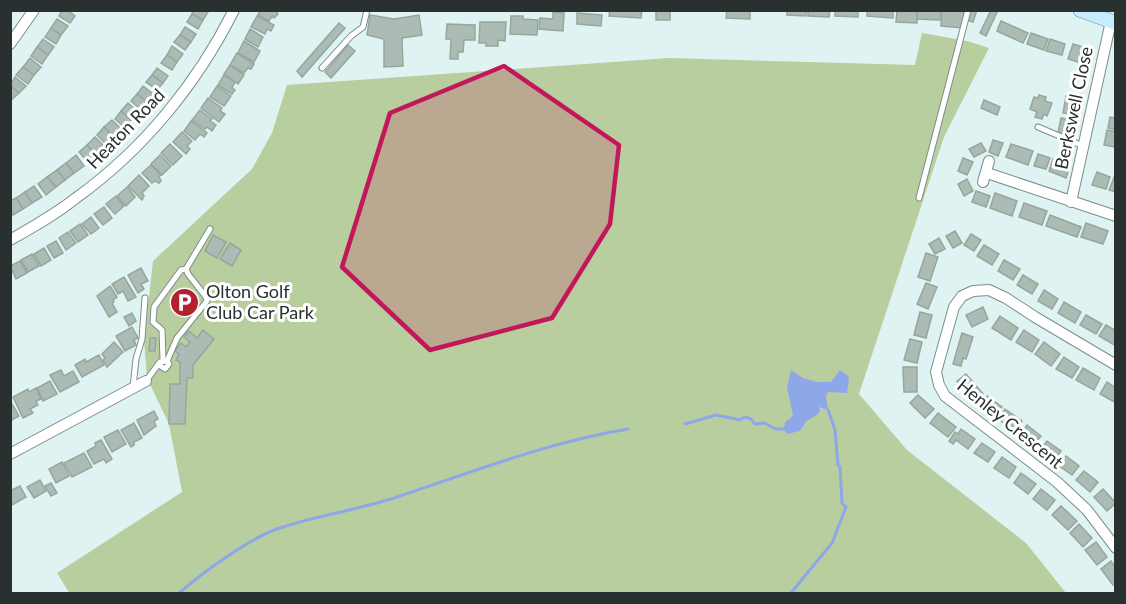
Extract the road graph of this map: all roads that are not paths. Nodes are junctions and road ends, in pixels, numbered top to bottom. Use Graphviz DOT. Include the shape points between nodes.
graph roads {
  1 [pos="34,10"];
  2 [pos="234,10"];
  3 [pos="367,10"];
  4 [pos="968,10"];
  5 [pos="1080,10"];
  6 [pos="1113,22"];
  7 [pos="10,44"];
  8 [pos="322,68"];
  9 [pos="1038,127"];
  10 [pos="1083,146"];
  11 [pos="989,161"];
  12 [pos="920,198"];
  13 [pos="1071,202"];
  14 [pos="1116,216"];
  15 [pos="210,229"];
  16 [pos="10,240"];
  17 [pos="186,269"];
  18 [pos="145,298"];
  19 [pos="163,362"];
  20 [pos="1116,365"];
  21 [pos="146,381"];
  22 [pos="132,389"];
  23 [pos="10,454"];
  24 [pos="1116,548"];
  1 -- 7 [label="street"];
  2 -- 16 [label="street, Heaton Road" via="188,86 127,156 76,199"];
  3 -- 8 [label="lane" via="363,27"];
  4 -- 12 [label="lane"];
  5 -- 6 [label="street"];
  6 -- 10 [label="street, Berkswell Close"];
  9 -- 10 [label="lane"];
  10 -- 13 [label="street, Berkswell Close"];
  11 -- 13 [label="street, Berkswell Close" via="985,178"];
  13 -- 14 [label="street, Berkswell Close"];
  15 -- 17 [label="lane"];
  17 -- 19 [label="lane" via="181,270 154,307 153,322 162,330"];
  17 -- 19 [label="lane" via="207,301"];
  18 -- 22 [label="lane"];
  19 -- 21 [label="lane"];
  19 -- 21 [label="lane" via="169,364"];
  20 -- 24 [label="street, Henley Crescent" via="989,290 962,296 954,307 936,372 945,396 1057,482 1087,510"];
  21 -- 22 [label="street"];
  22 -- 23 [label="street"];
}
